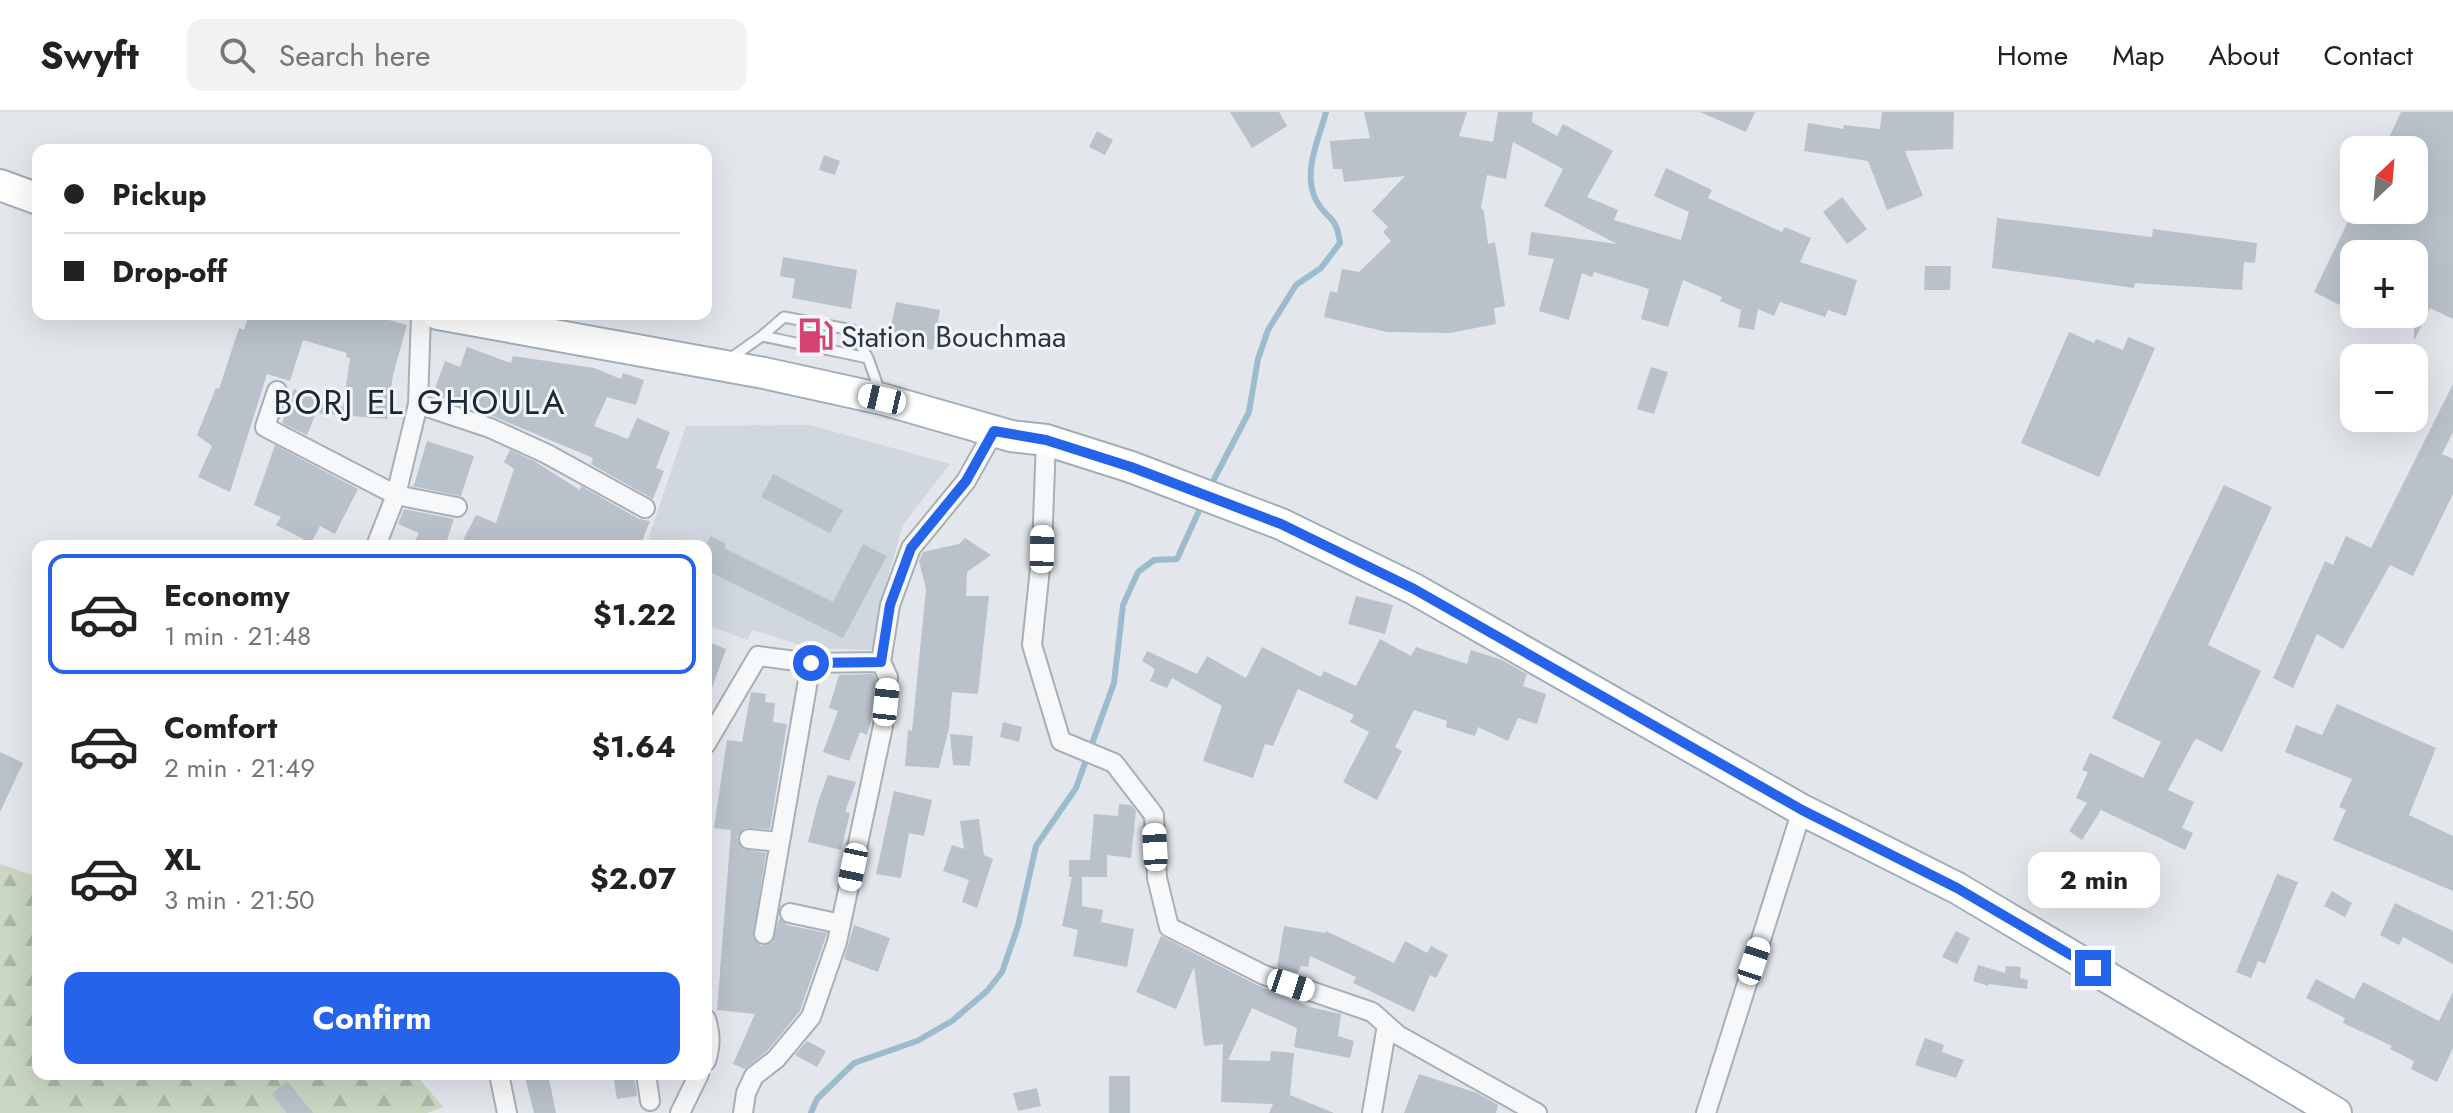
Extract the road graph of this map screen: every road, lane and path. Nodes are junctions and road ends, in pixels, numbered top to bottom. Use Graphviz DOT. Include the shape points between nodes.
graph roads {
  1 [pos="0,185"];
  2 [pos="32,197"];
  3 [pos="421,320"];
  4 [pos="471,320"];
  5 [pos="762,336"];
  6 [pos="868,358"];
  7 [pos="722,365"];
  8 [pos="277,391"];
  9 [pos="882,399"];
  10 [pos="418,404"];
  11 [pos="994,431"];
  12 [pos="1046,440"];
  13 [pos="396,495"];
  14 [pos="457,507"];
  15 [pos="645,508"];
  16 [pos="378,540"];
  17 [pos="881,662"];
  18 [pos="811,663"];
  19 [pos="712,734"];
  20 [pos="1802,810"];
  21 [pos="749,839"];
  22 [pos="780,842"];
  23 [pos="790,913"];
  24 [pos="841,924"];
  25 [pos="764,934"];
  26 [pos="1387,1025"];
  27 [pos="500,1080"];
  28 [pos="647,1080"];
  29 [pos="696,1080"];
  30 [pos="650,1101"];
  31 [pos="507,1113"];
  32 [pos="680,1113"];
  33 [pos="743,1113"];
  34 [pos="1372,1113"];
  35 [pos="1537,1113"];
  36 [pos="1706,1113"];
  37 [pos="2336,1113"];
  1 -- 2 [label="main road"];
  3 -- 10 [label="street"];
  4 -- 7 [label="main road"];
  5 -- 6 [label="lane"];
  5 -- 6 [label="lane" via="784,317 852,330"];
  5 -- 7 [label="lane"];
  6 -- 9 [label="lane"];
  7 -- 9 [label="main road"];
  8 -- 13 [label="street" via="265,427"];
  9 -- 11 [label="main road"];
  10 -- 13 [label="street"];
  10 -- 15 [label="street" via="490,428"];
  11 -- 12 [label="main road"];
  11 -- 17 [label="street" via="966,481 911,548 890,605"];
  12 -- 20 [label="main road" via="1281,524 1414,589"];
  12 -- 26 [label="street" via="1032,645 1061,741 1114,763 1154,815 1157,878 1169,927 1264,975 1372,1012"];
  13 -- 14 [label="street"];
  13 -- 16 [label="street"];
  17 -- 18 [label="street"];
  17 -- 24 [label="street" via="888,677 883,726"];
  18 -- 19 [label="street" via="758,656"];
  18 -- 22 [label="street"];
  20 -- 36 [label="street"];
  20 -- 37 [label="main road" via="1957,888"];
  21 -- 22 [label="street"];
  22 -- 25 [label="street"];
  23 -- 24 [label="street"];
  24 -- 33 [label="street" via="811,1017 776,1059 754,1076"];
  26 -- 34 [label="street"];
  26 -- 35 [label="street"];
  27 -- 31 [label="street"];
  28 -- 30 [label="street"];
  29 -- 32 [label="street"];
}
